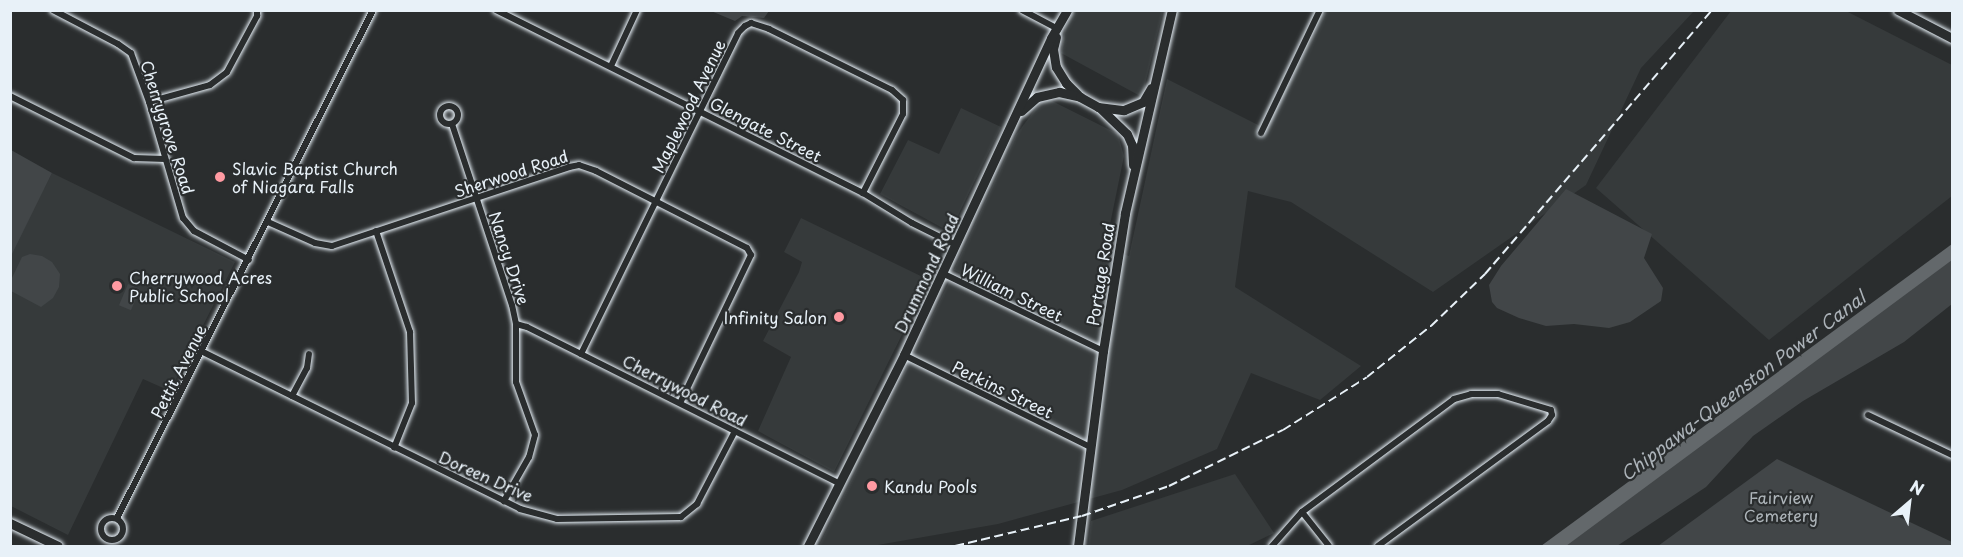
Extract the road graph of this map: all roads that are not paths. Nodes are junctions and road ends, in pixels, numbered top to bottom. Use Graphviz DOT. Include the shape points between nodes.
graph roads {
  1 [pos="53,10"];
  2 [pos="257,10"];
  3 [pos="373,10"];
  4 [pos="496,10"];
  5 [pos="638,10"];
  6 [pos="1022,10"];
  7 [pos="1067,10"];
  8 [pos="1172,10"];
  9 [pos="1320,10"];
  10 [pos="1898,10"];
  11 [pos="1058,29"];
  12 [pos="1953,38"];
  13 [pos="611,66"];
  14 [pos="1153,84"];
  15 [pos="10,96"];
  16 [pos="1080,97"];
  17 [pos="149,102"];
  18 [pos="1098,107"];
  19 [pos="701,112"];
  20 [pos="1016,117"];
  21 [pos="453,124"];
  22 [pos="1261,133"];
  23 [pos="165,159"];
  24 [pos="1131,189"];
  25 [pos="863,193"];
  26 [pos="477,198"];
  27 [pos="656,201"];
  28 [pos="268,222"];
  29 [pos="376,231"];
  30 [pos="956,245"];
  31 [pos="249,260"];
  32 [pos="942,273"];
  33 [pos="516,324"];
  34 [pos="1103,351"];
  35 [pos="203,352"];
  36 [pos="309,354"];
  37 [pos="581,354"];
  38 [pos="904,355"];
  39 [pos="292,396"];
  40 [pos="680,403"];
  41 [pos="1868,415"];
  42 [pos="735,431"];
  43 [pos="1090,447"];
  44 [pos="394,448"];
  45 [pos="1953,455"];
  46 [pos="840,483"];
  47 [pos="504,501"];
  48 [pos="1302,512"];
  49 [pos="117,518"];
  50 [pos="10,523"];
  51 [pos="58,546"];
  52 [pos="808,546"];
  53 [pos="1078,546"];
  54 [pos="1272,546"];
  55 [pos="1329,546"];
  56 [pos="1378,546"];
  1 -- 17 [label="street, Cherrygrove Road" via="131,53"];
  2 -- 17 [label="street" via="227,72 210,85"];
  3 -- 28 [label="street, Pettit Avenue"];
  4 -- 13 [label="street, Glengate Street"];
  5 -- 13 [label="street"];
  6 -- 11 [label="street"];
  7 -- 11 [label="main road, Drummond Road"];
  8 -- 14 [label="main road, Portage Road"];
  9 -- 22 [label="street"];
  10 -- 12 [label="main road"];
  11 -- 16 [label="main road" via="1053,49 1056,67"];
  11 -- 20 [label="main road, Drummond Road"];
  13 -- 19 [label="street, Glengate Street"];
  14 -- 18 [label="main road" via="1143,102 1134,106 1124,110"];
  14 -- 24 [label="main road, Portage Road"];
  15 -- 23 [label="street" via="134,158"];
  16 -- 18 [label="main road"];
  16 -- 20 [label="main road" via="1046,94 1037,97"];
  17 -- 23 [label="street, Cherrygrove Road"];
  18 -- 24 [label="main road" via="1119,123 1132,145"];
  19 -- 25 [label="street, Glengate Street"];
  19 -- 25 [label="street, Maplewood Avenue" via="738,33 751,23 892,90 903,100 903,114"];
  19 -- 27 [label="street, Maplewood Avenue"];
  20 -- 30 [label="main road, Drummond Road"];
  21 -- 26 [label="street, Nancy Drive"];
  23 -- 31 [label="street, Cherrygrove Road" via="188,225"];
  24 -- 34 [label="main road, Portage Road"];
  25 -- 30 [label="street, Glengate Street"];
  26 -- 27 [label="street, Sherwood Road" via="579,165"];
  26 -- 29 [label="street, Sherwood Road"];
  26 -- 33 [label="street, Nancy Drive"];
  27 -- 37 [label="street, Maplewood Avenue"];
  27 -- 40 [label="street, Sherwood Road" via="747,248 751,255"];
  28 -- 29 [label="street, Sherwood Road" via="323,246"];
  28 -- 31 [label="street, Pettit Avenue"];
  29 -- 44 [label="street" via="410,332 412,403"];
  30 -- 32 [label="main road, Drummond Road"];
  31 -- 35 [label="street, Pettit Avenue"];
  32 -- 34 [label="street, William Street"];
  32 -- 38 [label="main road, Drummond Road"];
  33 -- 37 [label="street, Cherrywood Road"];
  33 -- 47 [label="street, Nancy Drive" via="516,382 535,435 529,457"];
  34 -- 43 [label="main road, Portage Road"];
  35 -- 39 [label="street, Doreen Drive"];
  35 -- 49 [label="street, Pettit Avenue"];
  36 -- 39 [label="street" via="307,368"];
  37 -- 40 [label="street, Cherrywood Road"];
  38 -- 43 [label="street, Perkins Street"];
  38 -- 46 [label="main road, Drummond Road"];
  39 -- 44 [label="street, Doreen Drive"];
  40 -- 42 [label="street, Cherrywood Road"];
  41 -- 45 [label="street"];
  42 -- 46 [label="street, Cherrywood Road"];
  42 -- 47 [label="street, Doreen Drive" via="697,504 681,516 557,519"];
  43 -- 53 [label="main road, Portage Road"];
  44 -- 47 [label="street, Doreen Drive"];
  46 -- 52 [label="main road, Drummond Road"];
  48 -- 54 [label="street"];
  48 -- 55 [label="street"];
  48 -- 56 [label="street" via="1454,399 1471,394 1498,394 1551,410 1548,421"];
  50 -- 51 [label="main road"];
}
